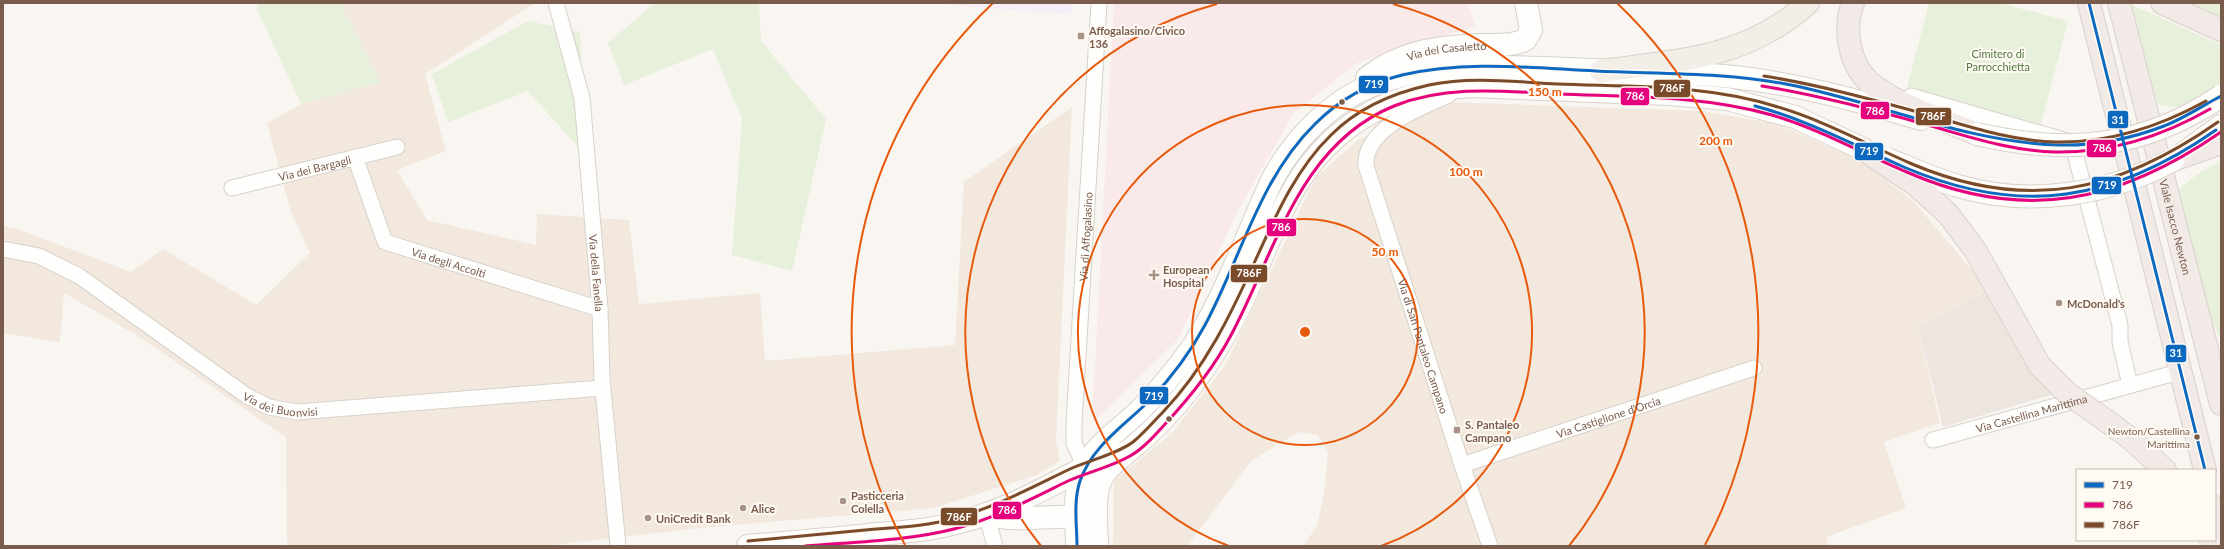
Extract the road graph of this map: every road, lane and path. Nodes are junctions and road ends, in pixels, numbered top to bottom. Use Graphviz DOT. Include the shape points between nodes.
graph roads {
  1 [pos="556,3"];
  2 [pos="1099,3"];
  3 [pos="1526,3"];
  4 [pos="1808,3"];
  5 [pos="1853,3"];
  6 [pos="2073,3"];
  7 [pos="2089,3"];
  8 [pos="2119,3"];
  9 [pos="2162,3"];
  10 [pos="2221,30"];
  11 [pos="2104,62"];
  12 [pos="1601,71"];
  13 [pos="1471,86"];
  14 [pos="1910,96"];
  15 [pos="2221,96"];
  16 [pos="1344,100"];
  17 [pos="2221,126"];
  18 [pos="1977,134"];
  19 [pos="2221,143"];
  20 [pos="397,147"];
  21 [pos="1863,149"];
  22 [pos="355,158"];
  23 [pos="2173,160"];
  24 [pos="232,188"];
  25 [pos="3,249"];
  26 [pos="600,308"];
  27 [pos="2202,333"];
  28 [pos="2221,358"];
  29 [pos="1754,368"];
  30 [pos="2182,371"];
  31 [pos="2130,385"];
  32 [pos="602,388"];
  33 [pos="2221,404"];
  34 [pos="1932,440"];
  35 [pos="1128,451"];
  36 [pos="1462,465"];
  37 [pos="1085,468"];
  38 [pos="2164,469"];
  39 [pos="2205,469"];
  40 [pos="1097,502"];
  41 [pos="2216,511"];
  42 [pos="986,514"];
  43 [pos="1077,517"];
  44 [pos="2221,529"];
  45 [pos="618,546"];
  46 [pos="748,546"];
  47 [pos="995,546"];
  48 [pos="1077,546"];
  49 [pos="1097,546"];
  50 [pos="1490,546"];
  1 -- 26 [label="street, Via della Fanella" via="582,98"];
  2 -- 37 [label="street, Via di Affogalasino" via="1074,423 1074,443"];
  3 -- 16 [label="main road, Via del Casaletto" via="1531,30 1525,40 1510,44 1450,46 1416,52 1382,67"];
  4 -- 12 [label="main road" via="1772,31 1726,51"];
  5 -- 18 [label="highway" via="1848,37 1862,74 1874,86 1903,102"];
  6 -- 11 [label="highway"];
  7 -- 11 [label="highway"];
  8 -- 27 [label="highway, Viale Isacco Newton"];
  9 -- 10 [label="highway"];
  11 -- 30 [label="highway"];
  12 -- 16 [label="main road" via="1495,67 1439,69 1405,74 1382,81"];
  12 -- 18 [label="main road" via="1734,77 1788,85 1860,101"];
  13 -- 21 [label="main road" via="1692,95 1739,102 1795,117"];
  13 -- 35 [label="main road" via="1416,94 1376,108 1352,123 1320,152 1305,170 1288,198 1238,311 1205,369 1178,406"];
  13 -- 36 [label="street, Via di San Pantaleo Campano" via="1419,108 1388,128 1372,141 1365,160 1379,211"];
  14 -- 31 [label="street" via="2067,141 2073,146 2120,325 2120,342"];
  15 -- 18 [label="main road, bridge" via="2173,124 2118,141 2055,147 2021,144"];
  16 -- 37 [label="main road" via="1306,133 1278,169 1219,298 1181,363 1139,411 1098,446"];
  17 -- 23 [label="main road"];
  19 -- 23 [label="highway"];
  20 -- 22 [label="street, Via dei Bargagli"];
  21 -- 23 [label="main road, bridge" via="1958,186 2021,197 2092,190 2129,179"];
  21 -- 38 [label="highway, bridge" via="1916,185 1948,214 1979,255 2040,366 2068,393 2132,439"];
  22 -- 24 [label="street, Via dei Bargagli"];
  22 -- 26 [label="street, Via degli Accolti" via="385,242"];
  25 -- 32 [label="street, Via dei Buonvisi" via="39,256 59,264 247,396 275,409 297,412"];
  26 -- 32 [label="street, Via della Fanella"];
  27 -- 28 [label="highway"];
  27 -- 33 [label="highway, Viale Isacco Newton"];
  29 -- 36 [label="street, Via Castiglione d'Orcia"];
  30 -- 31 [label="street, Via Castellina Marittima"];
  30 -- 39 [label="highway"];
  31 -- 34 [label="street, Via Castellina Marittima"];
  32 -- 45 [label="street, Via della Fanella"];
  35 -- 37 [label="main road"];
  35 -- 40 [label="main road" via="1103,474"];
  36 -- 50 [label="street, Via di San Pantaleo Campano"];
  37 -- 40 [label="main road"];
  37 -- 42 [label="main road"];
  37 -- 43 [label="main road" via="1077,492"];
  40 -- 49 [label="main road"];
  41 -- 44 [label="highway"];
  42 -- 43 [label="main road" via="1012,520 1050,516"];
  42 -- 46 [label="main road" via="928,529"];
  42 -- 47 [label="street"];
  43 -- 48 [label="main road"];
}
